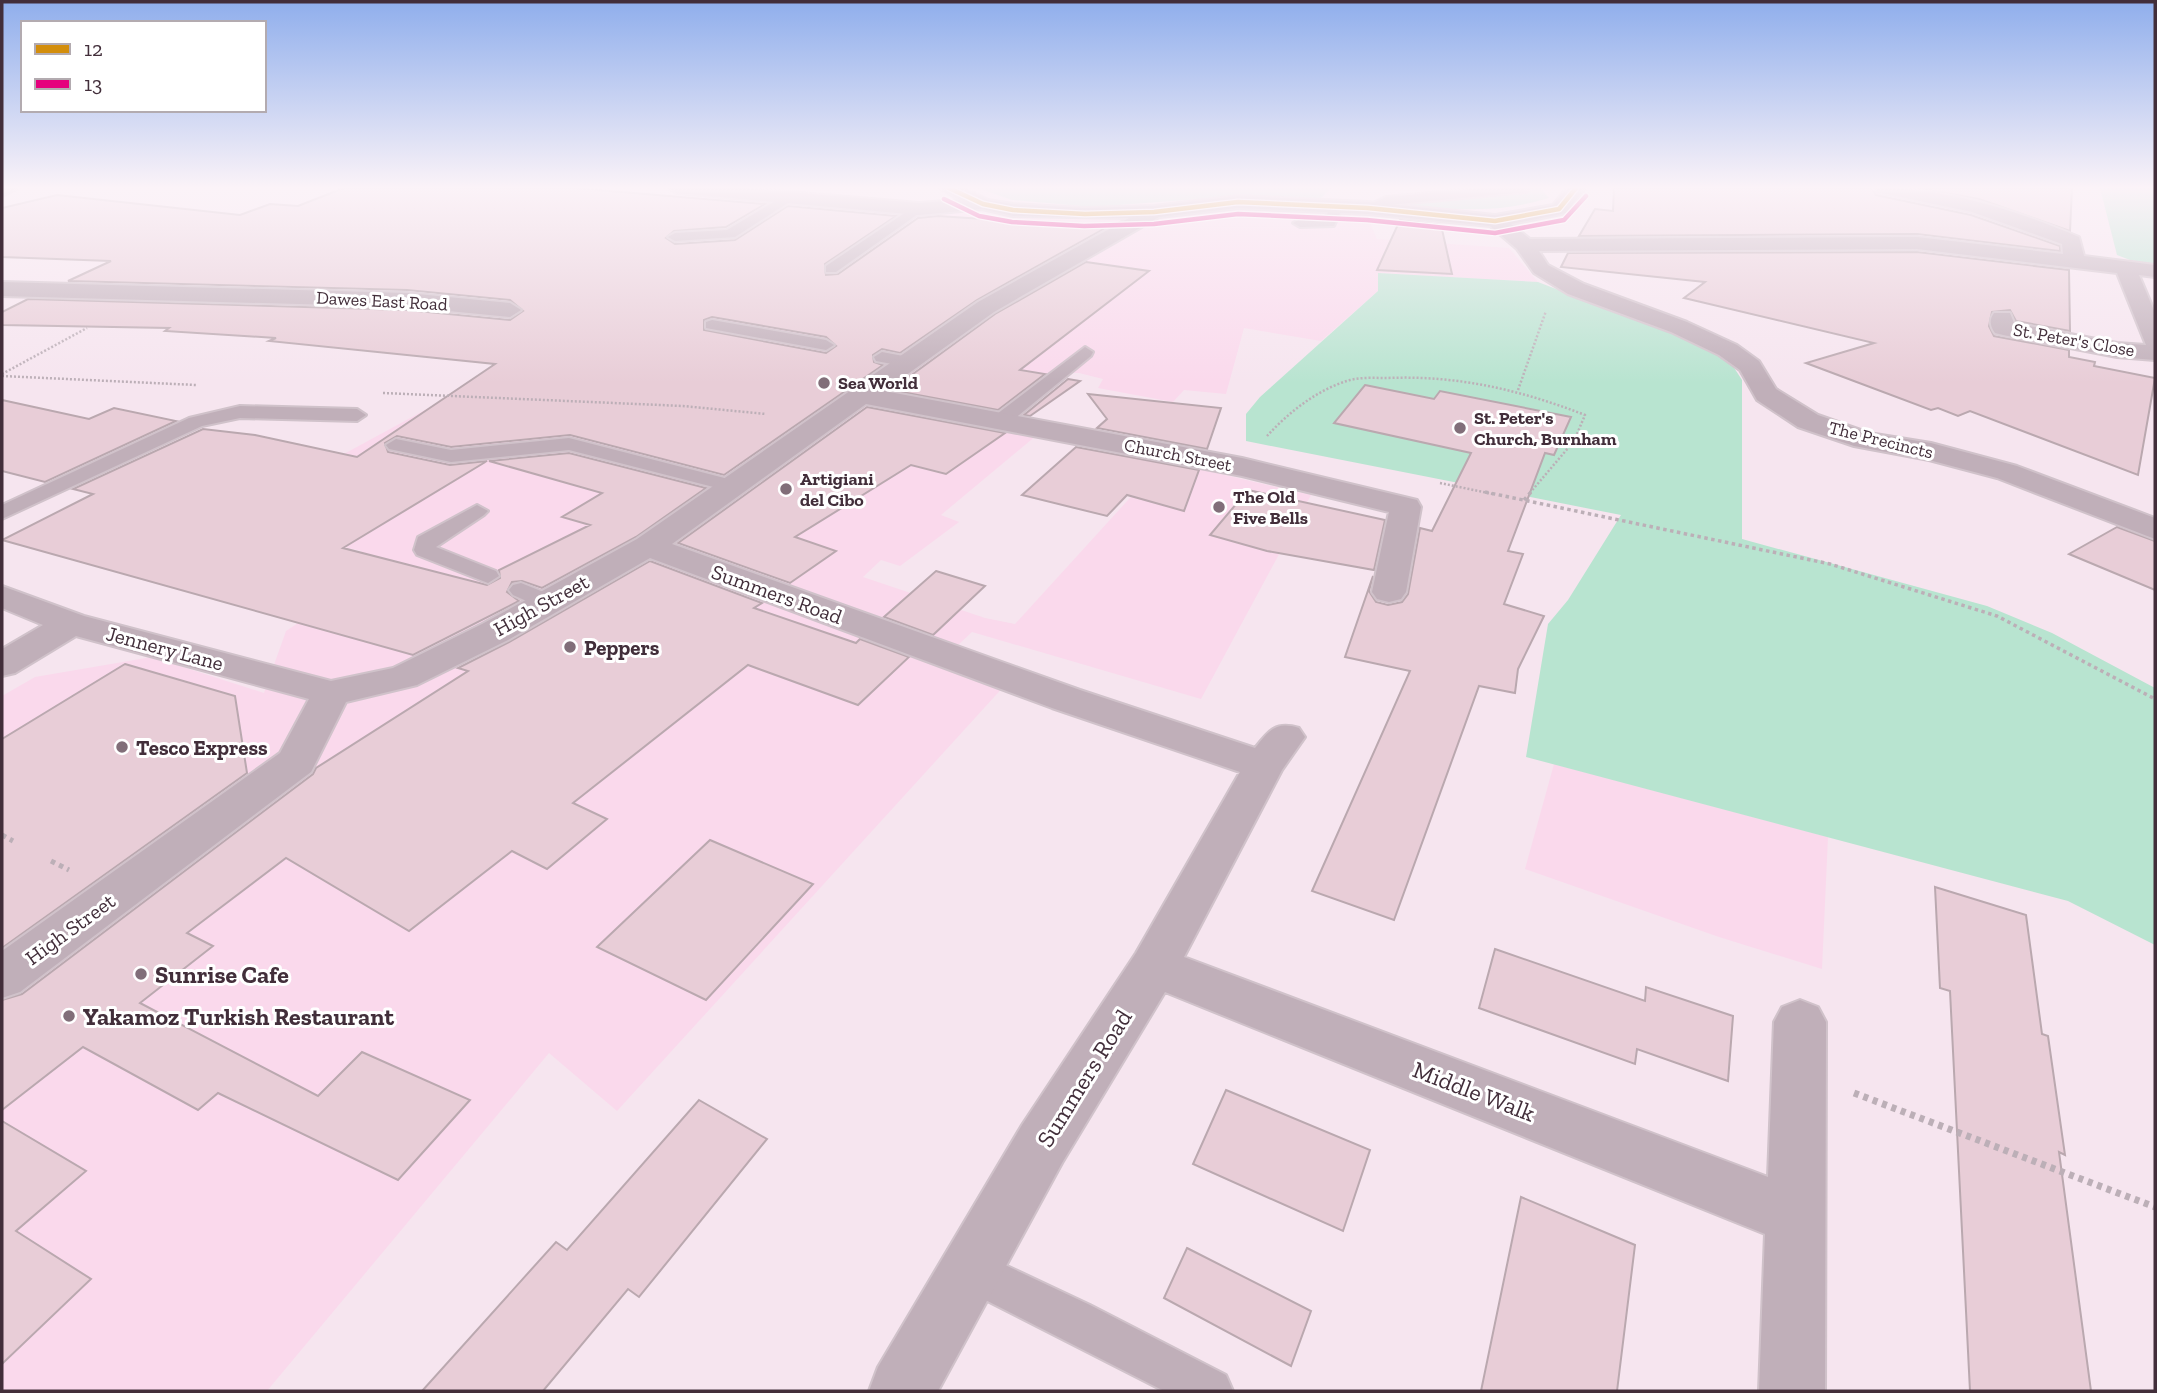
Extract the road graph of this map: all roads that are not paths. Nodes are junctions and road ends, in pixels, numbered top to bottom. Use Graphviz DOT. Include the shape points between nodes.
graph roads {
  1 [pos="856,253"];
  2 [pos="1060,253"];
  3 [pos="1530,253"];
  4 [pos="2009,253"];
  5 [pos="2073,253"];
  6 [pos="2074,260"];
  7 [pos="2125,267"];
  8 [pos="831,270"];
  9 [pos="2155,271"];
  10 [pos="2,289"];
  11 [pos="510,310"];
  12 [pos="2002,318"];
  13 [pos="712,325"];
  14 [pos="2155,341"];
  15 [pos="826,345"];
  16 [pos="1085,352"];
  17 [pos="2155,353"];
  18 [pos="862,395"];
  19 [pos="357,415"];
  20 [pos="1000,421"];
  21 [pos="396,445"];
  22 [pos="733,486"];
  23 [pos="477,511"];
  24 [pos="2,513"];
  25 [pos="2155,529"];
  26 [pos="648,546"];
  27 [pos="488,576"];
  28 [pos="1390,592"];
  29 [pos="2,596"];
  30 [pos="71,624"];
  31 [pos="2,665"];
  32 [pos="331,693"];
  33 [pos="1154,967"];
  34 [pos="2,978"];
  35 [pos="1799,1047"];
  36 [pos="1794,1216"];
  37 [pos="971,1270"];
  38 [pos="902,1391"];
  39 [pos="1210,1391"];
  40 [pos="1792,1391"];
  1 -- 8 [label="lane"];
  2 -- 18 [label="street, High Street" via="986,307 895,360"];
  3 -- 25 [label="street, The Precincts" via="1541,269 1576,289 1679,327 1728,351 1750,366 1766,394 1808,421 1864,440 2007,472"];
  4 -- 6 [label="street"];
  5 -- 6 [label="street"];
  6 -- 7 [label="street"];
  7 -- 9 [label="street"];
  7 -- 14 [label="street, St. Peter's Close"];
  10 -- 11 [label="street, Dawes East Road" via="407,300"];
  12 -- 17 [label="street, St. Peter's Close" via="2003,328"];
  13 -- 15 [label="lane"];
  16 -- 20 [label="lane"];
  18 -- 20 [label="street, Church Street"];
  18 -- 22 [label="street, High Street"];
  19 -- 24 [label="lane" via="240,412 196,422"];
  20 -- 28 [label="street, Church Street" via="1242,467 1406,507"];
  21 -- 22 [label="lane" via="451,456 569,444"];
  22 -- 26 [label="street, High Street"];
  23 -- 27 [label="lane" via="426,542 425,550"];
  26 -- 32 [label="street, High Street" via="535,596 404,677"];
  26 -- 33 [label="street, Summers Road" via="1066,699 1274,751"];
  29 -- 30 [label="street, Jennery Lane"];
  30 -- 31 [label="street"];
  30 -- 32 [label="street, Jennery Lane"];
  32 -- 34 [label="street, High Street" via="296,762"];
  33 -- 36 [label="street, Middle Walk"];
  33 -- 37 [label="street, Summers Road" via="1042,1144"];
  35 -- 36 [label="street"];
  36 -- 40 [label="street"];
  37 -- 38 [label="street, Summers Road"];
  37 -- 39 [label="lane"];
}
